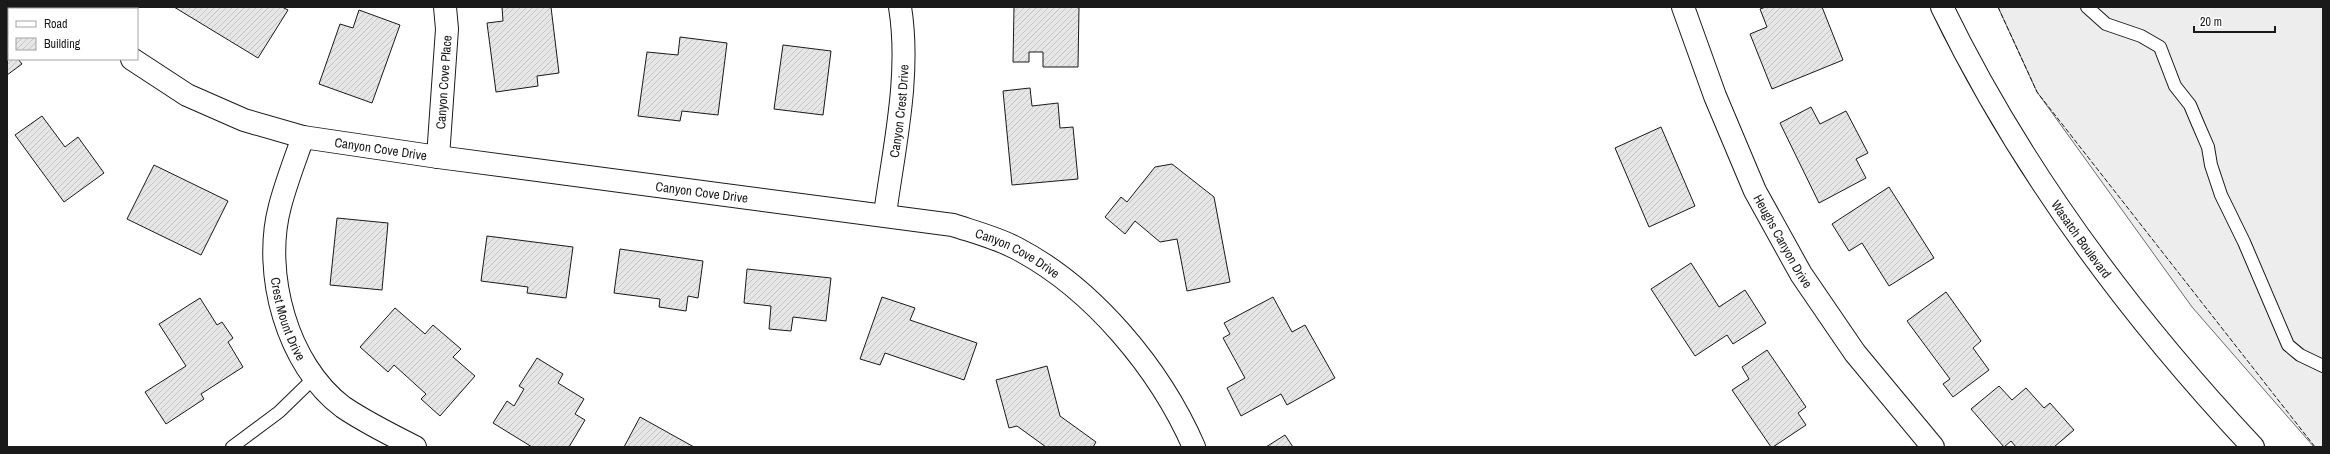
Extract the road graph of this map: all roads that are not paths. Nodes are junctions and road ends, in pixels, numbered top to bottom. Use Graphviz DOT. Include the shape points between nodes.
graph roads {
  1 [pos="445,7"];
  2 [pos="900,7"];
  3 [pos="1683,7"];
  4 [pos="1942,7"];
  5 [pos="2087,7"];
  6 [pos="133,60"];
  7 [pos="303,137"];
  8 [pos="438,157"];
  9 [pos="885,214"];
  10 [pos="2323,366"];
  11 [pos="314,378"];
  12 [pos="232,447"];
  13 [pos="415,447"];
  14 [pos="1194,447"];
  15 [pos="1933,447"];
  16 [pos="2253,447"];
  1 -- 8 [label="street, Canyon Cove Place" via="447,29"];
  2 -- 9 [label="street, Canyon Crest Drive" via="902,88"];
  3 -- 15 [label="street, Heughs Canyon Drive" via="1715,96 1755,191 1801,274 1855,353"];
  4 -- 16 [label="street, Wasatch Boulevard" via="2000,114 2088,250 2166,350"];
  5 -- 10 [label="lane" via="2106,24 2141,36 2160,47 2175,86 2190,105 2208,147 2210,165 2221,195 2288,345 2300,355"];
  6 -- 7 [label="street, Canyon Cove Drive" via="187,96 244,120"];
  7 -- 8 [label="street, Canyon Cove Drive"];
  7 -- 11 [label="street, Crest Mount Drive" via="279,207 275,257 282,314 294,343"];
  8 -- 9 [label="street, Canyon Cove Drive"];
  9 -- 14 [label="street, Canyon Cove Drive" via="953,225 1009,245 1071,284 1124,335 1183,421"];
  11 -- 12 [label="lane" via="279,412"];
  11 -- 13 [label="street, Crest Mount Drive" via="343,406"];
}
